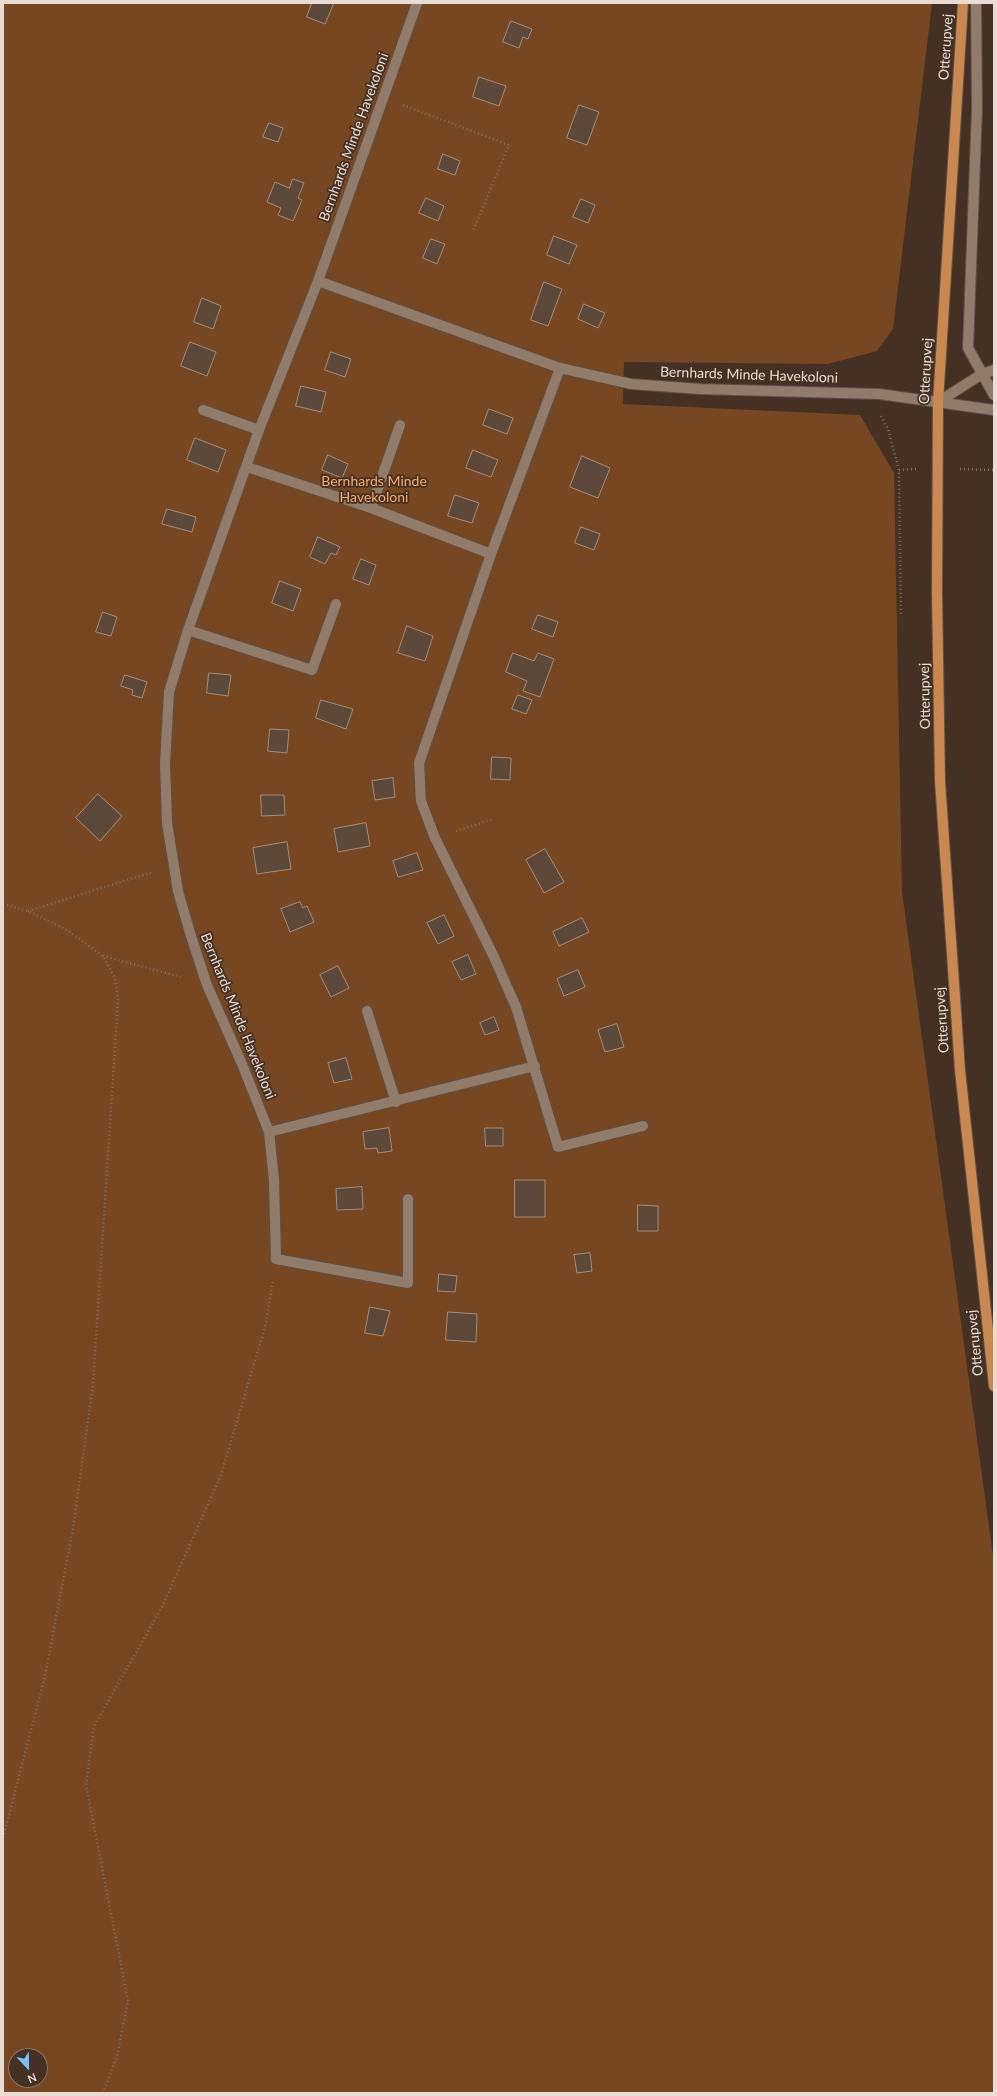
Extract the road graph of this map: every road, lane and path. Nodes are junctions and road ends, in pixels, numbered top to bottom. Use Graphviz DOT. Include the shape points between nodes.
graph roads {
  1 [pos="417,3"];
  2 [pos="963,3"];
  3 [pos="976,3"];
  4 [pos="382,97"];
  5 [pos="473,231"];
  6 [pos="318,281"];
  7 [pos="560,368"];
  8 [pos="994,370"];
  9 [pos="982,374"];
  10 [pos="879,394"];
  11 [pos="994,395"];
  12 [pos="938,402"];
  13 [pos="203,410"];
  14 [pos="994,410"];
  15 [pos="400,425"];
  16 [pos="259,430"];
  17 [pos="247,467"];
  18 [pos="371,508"];
  19 [pos="492,554"];
  20 [pos="336,604"];
  21 [pos="901,616"];
  22 [pos="188,630"];
  23 [pos="493,818"];
  24 [pos="435,838"];
  25 [pos="174,866"];
  26 [pos="3,904"];
  27 [pos="28,911"];
  28 [pos="103,956"];
  29 [pos="207,985"];
  30 [pos="367,1011"];
  31 [pos="535,1066"];
  32 [pos="396,1102"];
  33 [pos="644,1126"];
  34 [pos="269,1132"];
  35 [pos="408,1199"];
  36 [pos="276,1259"];
  37 [pos="994,1386"];
  38 [pos="3,1838"];
  39 [pos="103,2093"];
  1 -- 4 [label="street, Bernhards Minde Havekoloni"];
  2 -- 12 [label="main road, Otterupvej"];
  3 -- 9 [label="street" via="977,108 968,348"];
  4 -- 5 [label="path" via="509,146"];
  4 -- 6 [label="street, Bernhards Minde Havekoloni"];
  6 -- 7 [label="street, Bernhards Minde Havekoloni"];
  6 -- 16 [label="street, Bernhards Minde Havekoloni"];
  7 -- 10 [label="street, Bernhards Minde Havekoloni" via="631,384 700,389"];
  7 -- 19 [label="street"];
  8 -- 9 [label="street"];
  9 -- 11 [label="street"];
  9 -- 12 [label="street"];
  10 -- 12 [label="street, Bernhards Minde Havekoloni"];
  10 -- 21 [label="path" via="881,418 888,429 899,470"];
  12 -- 14 [label="street, Bernhards Minde Havekoloni"];
  12 -- 37 [label="main road, Otterupvej" via="937,593 940,781 960,1070"];
  13 -- 16 [label="street"];
  15 -- 18 [label="street"];
  16 -- 17 [label="street, Bernhards Minde Havekoloni"];
  17 -- 18 [label="street"];
  17 -- 22 [label="street, Bernhards Minde Havekoloni"];
  18 -- 19 [label="street"];
  19 -- 24 [label="street" via="419,762 421,802"];
  20 -- 22 [label="street" via="312,670"];
  22 -- 25 [label="street, Bernhards Minde Havekoloni" via="169,692 167,823"];
  23 -- 24 [label="path"];
  24 -- 31 [label="street" via="513,1000"];
  25 -- 27 [label="path"];
  25 -- 29 [label="street, Bernhards Minde Havekoloni" via="178,891"];
  26 -- 27 [label="path"];
  27 -- 28 [label="path" via="67,930"];
  28 -- 29 [label="path"];
  28 -- 38 [label="path" via="115,978 118,1001 93,1384 73,1528 45,1676"];
  29 -- 34 [label="street, Bernhards Minde Havekoloni"];
  30 -- 32 [label="street"];
  31 -- 32 [label="street"];
  31 -- 33 [label="street" via="558,1147"];
  32 -- 34 [label="street"];
  34 -- 36 [label="street, Bernhards Minde Havekoloni" via="274,1180"];
  35 -- 36 [label="street" via="408,1283"];
  36 -- 39 [label="path" via="265,1327 221,1475 162,1607 94,1726 86,1785 128,2001 117,2056"];
}
